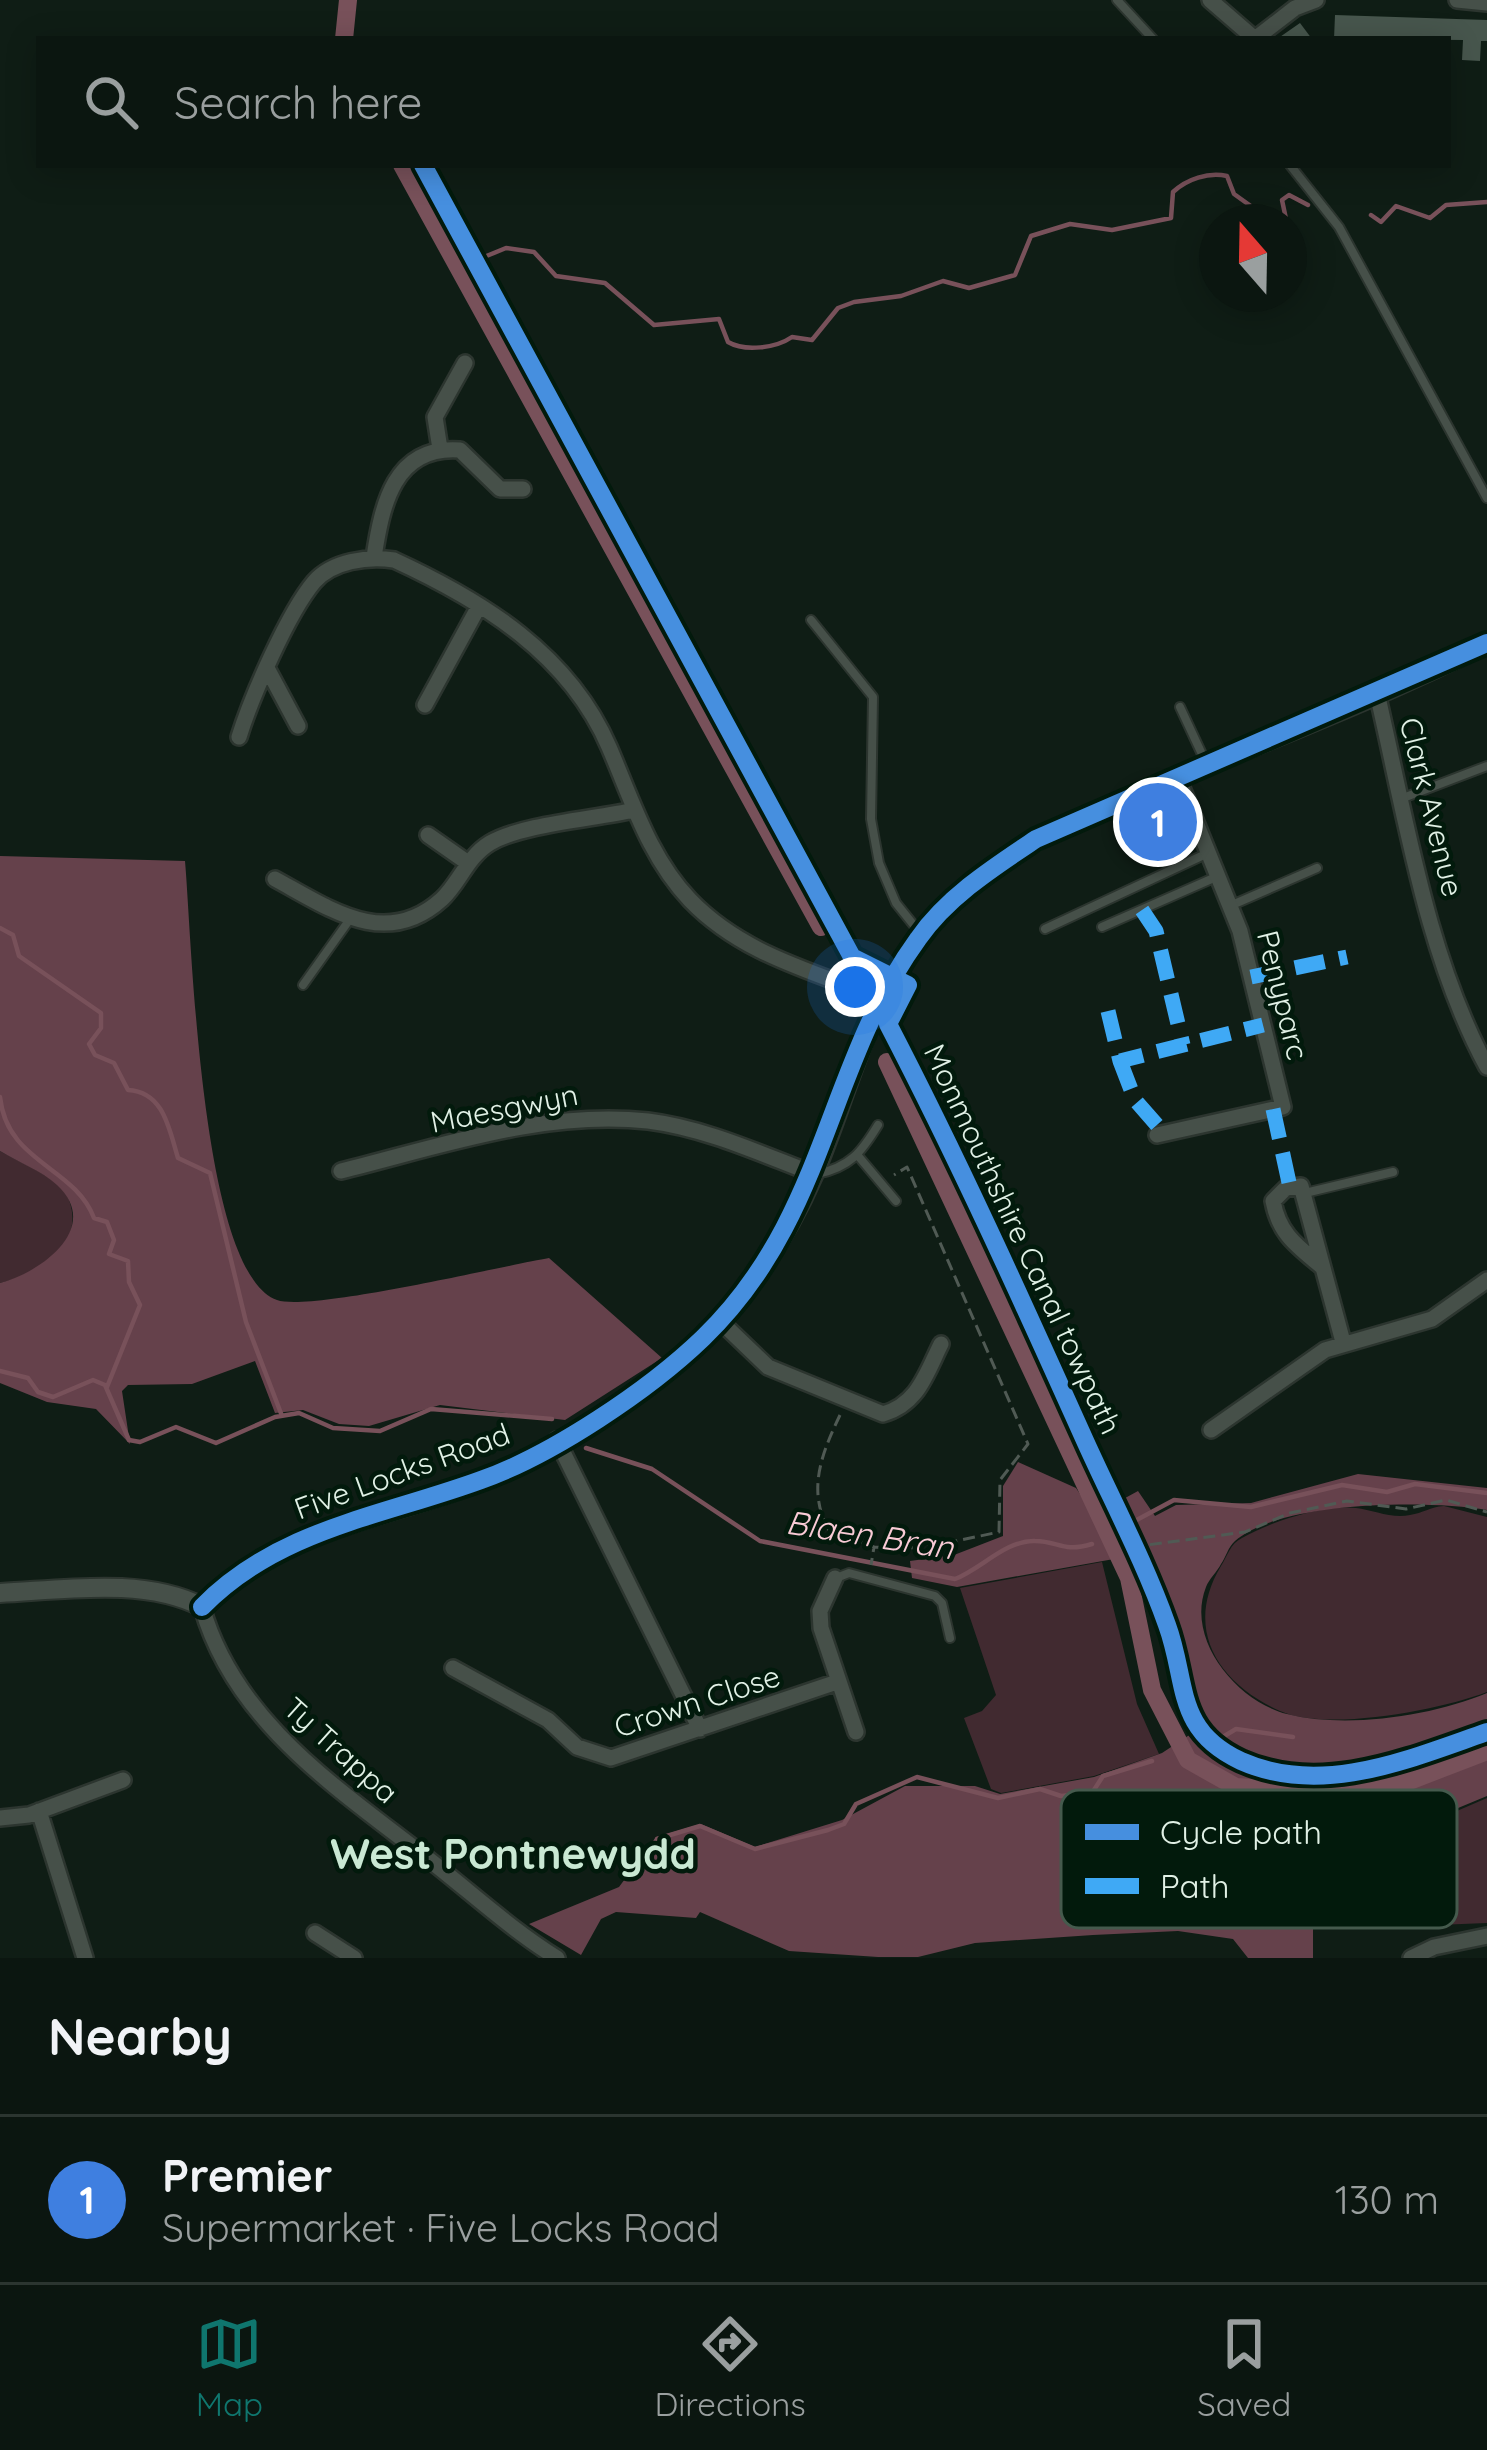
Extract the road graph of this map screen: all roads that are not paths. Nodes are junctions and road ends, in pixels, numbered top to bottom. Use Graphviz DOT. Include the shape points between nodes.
graph roads {
  1 [pos="1117,0"];
  2 [pos="1210,0"];
  3 [pos="1316,0"];
  4 [pos="1443,0"];
  5 [pos="1457,0"];
  6 [pos="1487,4"];
  7 [pos="1150,36"];
  8 [pos="1252,36"];
  9 [pos="1259,36"];
  10 [pos="1292,168"];
  11 [pos="465,363"];
  12 [pos="440,448"];
  13 [pos="523,489"];
  14 [pos="1487,498"];
  15 [pos="374,556"];
  16 [pos="478,606"];
  17 [pos="811,620"];
  18 [pos="1487,643"];
  19 [pos="267,668"];
  20 [pos="1377,693"];
  21 [pos="425,705"];
  22 [pos="1180,707"];
  23 [pos="298,726"];
  24 [pos="239,737"];
  25 [pos="1208,766"];
  26 [pos="1487,766"];
  27 [pos="1178,778"];
  28 [pos="1402,799"];
  29 [pos="634,810"];
  30 [pos="428,835"];
  31 [pos="1209,852"];
  32 [pos="468,863"];
  33 [pos="1317,868"];
  34 [pos="1219,875"];
  35 [pos="275,879"];
  36 [pos="1230,906"];
  37 [pos="351,918"];
  38 [pos="1102,927"];
  39 [pos="1045,929"];
  40 [pos="920,934"];
  41 [pos="303,985"];
  42 [pos="883,999"];
  43 [pos="1487,1067"];
  44 [pos="878,1125"];
  45 [pos="1157,1135"];
  46 [pos="859,1157"];
  47 [pos="341,1171"];
  48 [pos="1393,1172"];
  49 [pos="814,1174"];
  50 [pos="1303,1194"];
  51 [pos="896,1201"];
  52 [pos="1322,1266"];
  53 [pos="1483,1290"];
  54 [pos="720,1321"];
  55 [pos="1343,1342"];
  56 [pos="941,1344"];
  57 [pos="1211,1430"];
  58 [pos="557,1440"];
  59 [pos="835,1578"];
  60 [pos="0,1593"];
  61 [pos="202,1607"];
  62 [pos="950,1637"];
  63 [pos="453,1668"];
  64 [pos="837,1682"];
  65 [pos="700,1729"];
  66 [pos="856,1732"];
  67 [pos="123,1780"];
  68 [pos="39,1811"];
  69 [pos="0,1818"];
  70 [pos="314,1933"];
  71 [pos="1487,1936"];
  72 [pos="534,1952"];
  73 [pos="86,1958"];
  74 [pos="354,1958"];
  75 [pos="557,1958"];
  76 [pos="1411,1958"];
  1 -- 7 [label="lane"];
  2 -- 8 [label="street"];
  3 -- 9 [label="street"];
  4 -- 5 [label="street"];
  5 -- 6 [label="street"];
  10 -- 14 [label="lane" via="1339,227"];
  11 -- 12 [label="street" via="435,417"];
  12 -- 13 [label="street" via="472,457 500,490"];
  12 -- 15 [label="street" via="394,478"];
  15 -- 16 [label="street"];
  15 -- 19 [label="street" via="315,580"];
  16 -- 21 [label="street"];
  16 -- 29 [label="street" via="541,648 578,687"];
  17 -- 40 [label="lane" via="873,697 871,819 879,863"];
  18 -- 20 [label="street, Five Locks Road"];
  19 -- 23 [label="street"];
  19 -- 24 [label="street"];
  20 -- 25 [label="street, Five Locks Road"];
  20 -- 28 [label="street, Clark Avenue"];
  22 -- 25 [label="lane"];
  25 -- 27 [label="street, Five Locks Road"];
  26 -- 28 [label="lane"];
  27 -- 31 [label="street, Penyparc"];
  27 -- 40 [label="street, Five Locks Road" via="1036,839"];
  28 -- 43 [label="street, Clark Avenue" via="1443,964"];
  29 -- 32 [label="street" via="496,839"];
  29 -- 42 [label="street" via="659,861 728,934 779,962"];
  30 -- 32 [label="street"];
  31 -- 34 [label="street, Penyparc"];
  31 -- 39 [label="lane"];
  32 -- 37 [label="street" via="444,897 410,922 370,926"];
  33 -- 36 [label="lane"];
  34 -- 36 [label="street, Penyparc"];
  34 -- 38 [label="lane"];
  35 -- 37 [label="street"];
  36 -- 45 [label="street, Penyparc" via="1282,1107"];
  37 -- 41 [label="lane"];
  40 -- 42 [label="street, Five Locks Road"];
  42 -- 49 [label="street, Five Locks Road"];
  44 -- 46 [label="lane"];
  46 -- 49 [label="lane"];
  46 -- 51 [label="lane"];
  47 -- 49 [label="street, Maesgwyn" via="584,1118 652,1121"];
  48 -- 50 [label="lane"];
  49 -- 54 [label="street, Five Locks Road" via="783,1235"];
  50 -- 52 [label="street"];
  50 -- 52 [label="street" via="1301,1186 1286,1188 1273,1201 1276,1219"];
  52 -- 55 [label="street"];
  53 -- 55 [label="street" via="1432,1319"];
  54 -- 56 [label="street" via="768,1366 883,1414 902,1408"];
  54 -- 58 [label="street, Five Locks Road" via="670,1367"];
  55 -- 57 [label="street"];
  58 -- 61 [label="street, Five Locks Road" via="485,1479 285,1546"];
  58 -- 65 [label="street"];
  59 -- 62 [label="lane" via="849,1573 934,1596"];
  59 -- 64 [label="street" via="820,1611"];
  60 -- 61 [label="street" via="91,1588 182,1596"];
  61 -- 72 [label="street, Ty Trappa" via="224,1667 268,1726"];
  63 -- 65 [label="street, Crown Close" via="548,1720 577,1747 611,1758"];
  64 -- 65 [label="street, Crown Close"];
  64 -- 66 [label="street"];
  67 -- 68 [label="street"];
  68 -- 69 [label="street"];
  68 -- 73 [label="street"];
  70 -- 74 [label="street"];
  71 -- 76 [label="street"];
  72 -- 75 [label="street, Ty Trappa"];
}
